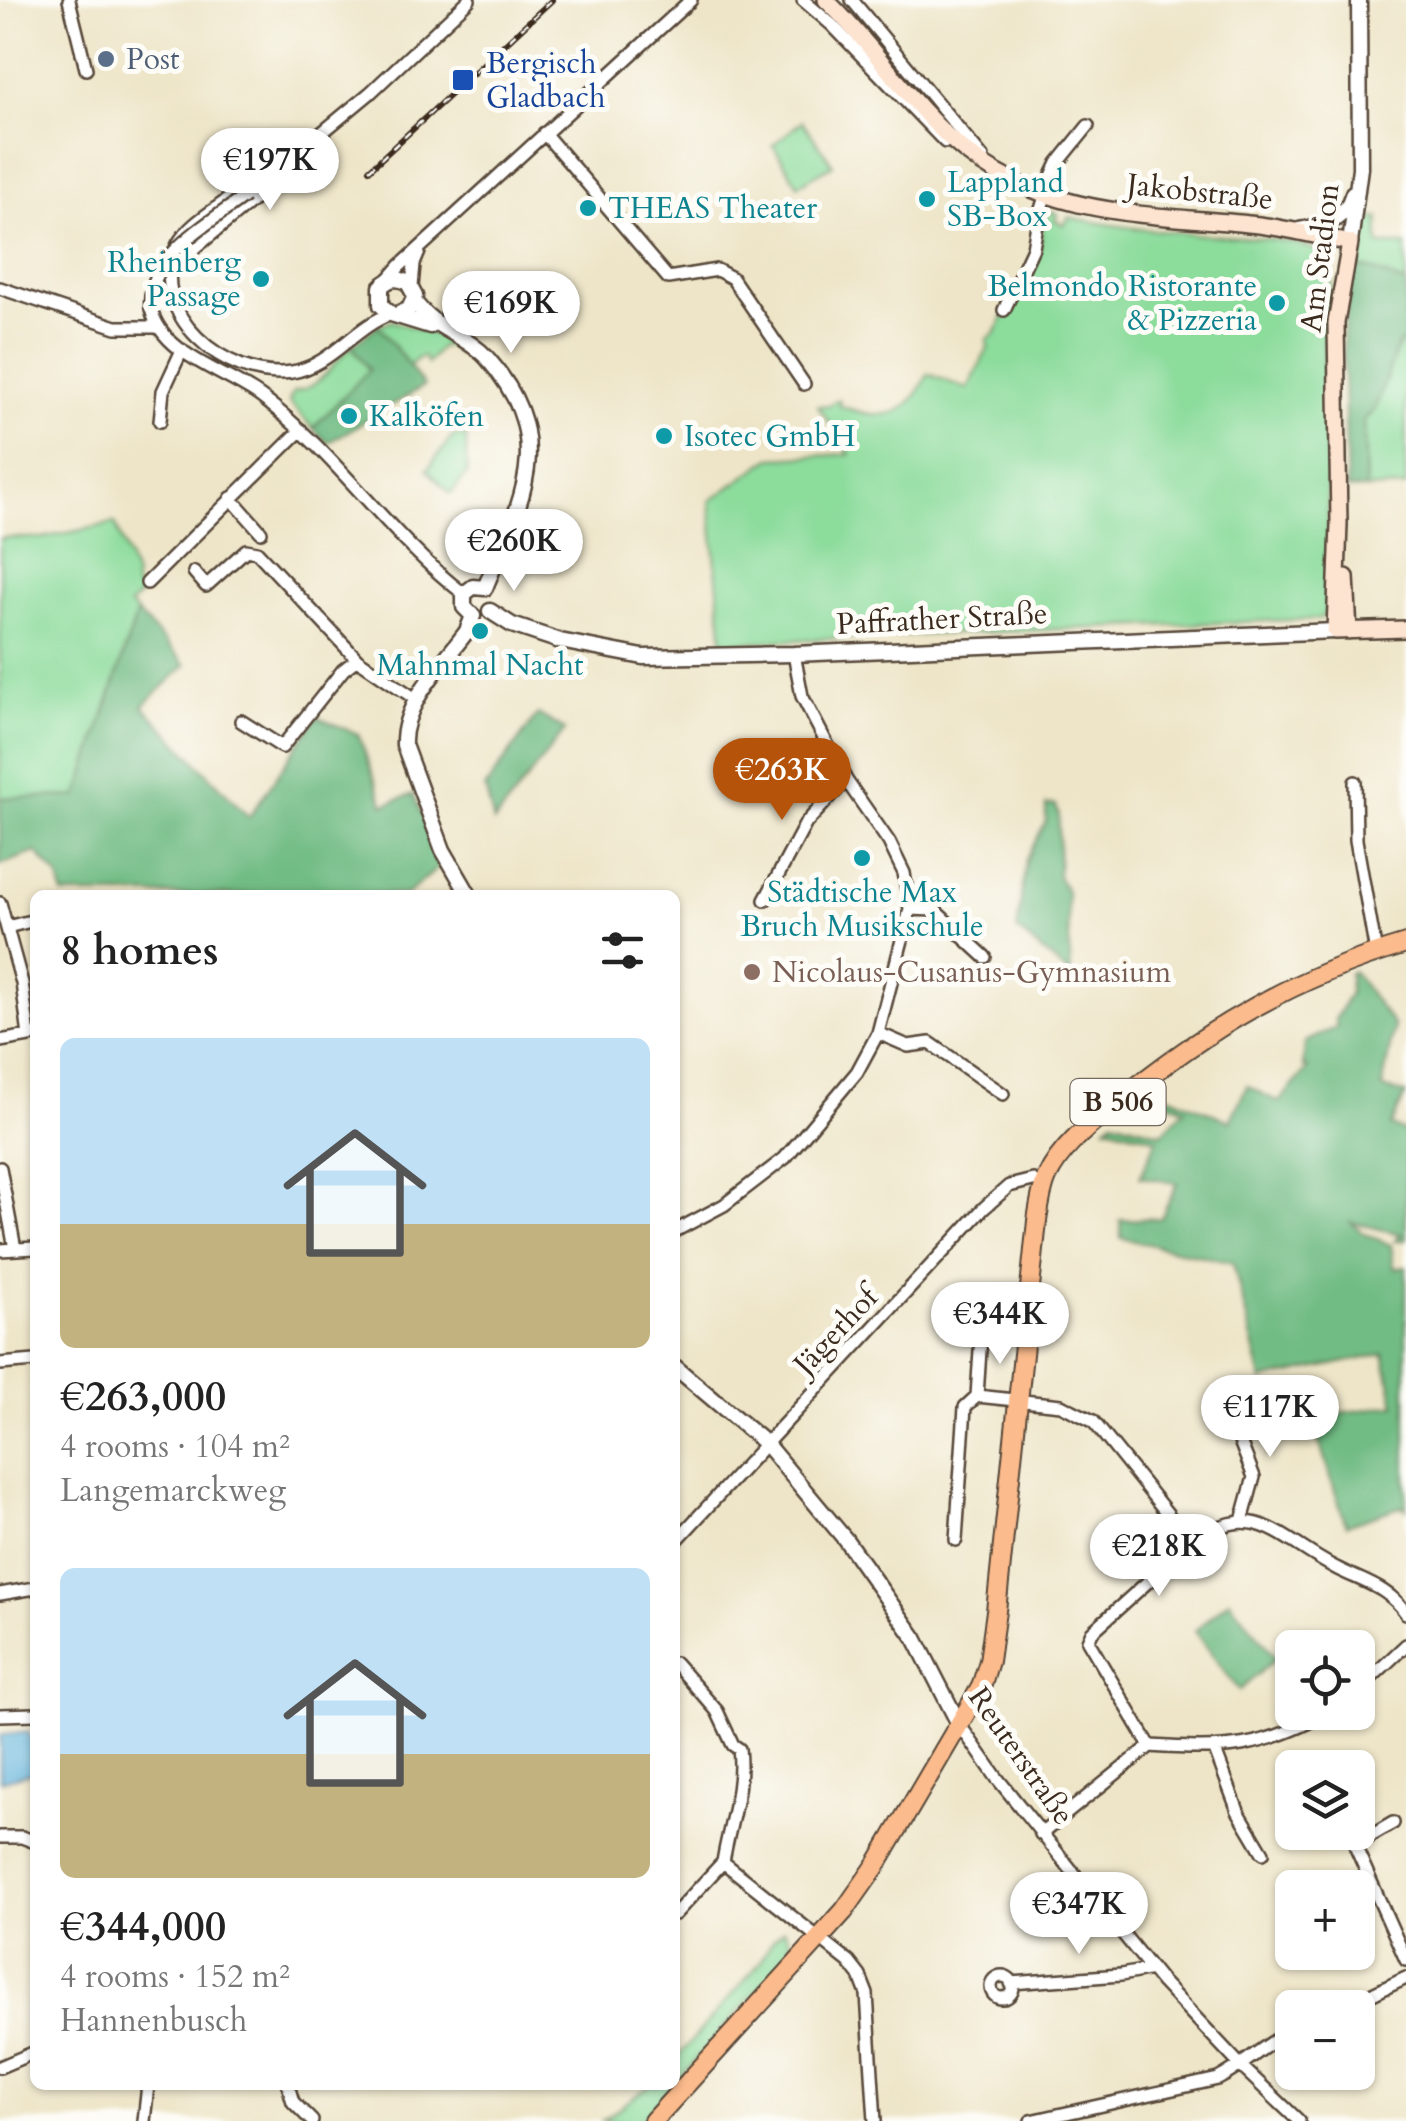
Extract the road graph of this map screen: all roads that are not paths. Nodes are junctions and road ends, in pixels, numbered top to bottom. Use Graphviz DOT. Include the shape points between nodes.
graph roads {
  1 [pos="69,0"];
  2 [pos="469,0"];
  3 [pos="691,0"];
  4 [pos="803,0"];
  5 [pos="826,0"];
  6 [pos="852,0"];
  7 [pos="1358,0"];
  8 [pos="86,69"];
  9 [pos="1088,126"];
  10 [pos="544,133"];
  11 [pos="1360,168"];
  12 [pos="278,175"];
  13 [pos="1000,176"];
  14 [pos="1045,196"];
  15 [pos="1298,230"];
  16 [pos="1350,243"];
  17 [pos="424,244"];
  18 [pos="388,281"];
  19 [pos="0,288"];
  20 [pos="413,294"];
  21 [pos="379,301"];
  22 [pos="1004,310"];
  23 [pos="394,314"];
  24 [pos="158,327"];
  25 [pos="453,334"];
  26 [pos="346,342"];
  27 [pos="182,350"];
  28 [pos="804,384"];
  29 [pos="160,421"];
  30 [pos="301,430"];
  31 [pos="231,498"];
  32 [pos="1338,524"];
  33 [pos="261,532"];
  34 [pos="194,572"];
  35 [pos="146,583"];
  36 [pos="485,588"];
  37 [pos="1346,590"];
  38 [pos="464,594"];
  39 [pos="490,611"];
  40 [pos="473,616"];
  41 [pos="1401,629"];
  42 [pos="1342,631"];
  43 [pos="794,654"];
  44 [pos="357,659"];
  45 [pos="417,700"];
  46 [pos="241,721"];
  47 [pos="846,780"];
  48 [pos="1354,782"];
  49 [pos="467,890"];
  50 [pos="765,900"];
  51 [pos="0,903"];
  52 [pos="910,910"];
  53 [pos="30,921"];
  54 [pos="7,927"];
  55 [pos="1406,944"];
  56 [pos="1376,952"];
  57 [pos="985,957"];
  58 [pos="30,1025"];
  59 [pos="878,1033"];
  60 [pos="30,1036"];
  61 [pos="0,1040"];
  62 [pos="1003,1094"];
  63 [pos="0,1168"];
  64 [pos="1034,1180"];
  65 [pos="680,1228"];
  66 [pos="30,1248"];
  67 [pos="15,1249"];
  68 [pos="0,1250"];
  69 [pos="982,1335"];
  70 [pos="30,1361"];
  71 [pos="0,1364"];
  72 [pos="680,1371"];
  73 [pos="977,1396"];
  74 [pos="1020,1402"];
  75 [pos="1225,1403"];
  76 [pos="766,1443"];
  77 [pos="1242,1521"];
  78 [pos="680,1537"];
  79 [pos="956,1540"];
  80 [pos="1190,1543"];
  81 [pos="30,1589"];
  82 [pos="0,1594"];
  83 [pos="1406,1613"];
  84 [pos="1406,1645"];
  85 [pos="680,1669"];
  86 [pos="1375,1674"];
  87 [pos="30,1714"];
  88 [pos="0,1716"];
  89 [pos="959,1724"];
  90 [pos="1294,1730"];
  91 [pos="1150,1746"];
  92 [pos="1214,1750"];
  93 [pos="1393,1824"];
  94 [pos="1041,1834"];
  95 [pos="0,1838"];
  96 [pos="30,1840"];
  97 [pos="1263,1853"];
  98 [pos="724,1862"];
  99 [pos="680,1909"];
  100 [pos="819,1937"];
  101 [pos="1406,1960"];
  102 [pos="1152,1970"];
  103 [pos="1406,1978"];
  104 [pos="1011,1982"];
  105 [pos="1375,1993"];
  106 [pos="1275,2041"];
  107 [pos="30,2054"];
  108 [pos="0,2066"];
  109 [pos="1242,2067"];
  110 [pos="147,2090"];
  111 [pos="289,2090"];
  112 [pos="144,2121"];
  113 [pos="312,2121"];
  114 [pos="654,2121"];
  115 [pos="875,2121"];
  116 [pos="1031,2121"];
  117 [pos="1300,2121"];
  1 -- 8 [label="street"];
  2 -- 12 [label="street"];
  3 -- 10 [label="street"];
  4 -- 13 [label="street, Jakobstraße" via="926,126"];
  5 -- 13 [label="main road" via="953,141"];
  6 -- 13 [label="street, Jakobstraße"];
  7 -- 11 [label="street, Am Stadion"];
  9 -- 14 [label="street" via="1058,163"];
  10 -- 17 [label="street"];
  10 -- 28 [label="street" via="668,278 716,270 732,278"];
  11 -- 15 [label="street" via="1338,220"];
  11 -- 16 [label="street, Am Stadion"];
  12 -- 24 [label="street, bridge" via="164,263 152,284"];
  12 -- 26 [label="street" via="172,267 177,314 200,340 244,367 273,373 299,371"];
  13 -- 14 [label="main road, Jakobstraße"];
  14 -- 15 [label="main road, Jakobstraße" via="1138,215"];
  14 -- 22 [label="street" via="1034,248"];
  15 -- 16 [label="main road, Jakobstraße"];
  16 -- 32 [label="main road, Am Stadion" via="1336,323"];
  17 -- 18 [label="street"];
  17 -- 20 [label="street" via="414,264"];
  18 -- 20 [label="street" via="398,278"];
  18 -- 21 [label="street"];
  19 -- 24 [label="street" via="116,327"];
  20 -- 23 [label="street" via="409,310"];
  20 -- 25 [label="street" via="425,316"];
  21 -- 23 [label="street"];
  21 -- 26 [label="street"];
  23 -- 25 [label="street"];
  23 -- 26 [label="street"];
  24 -- 27 [label="street"];
  25 -- 36 [label="street" via="486,357 518,404 526,432 530,464 522,498"];
  27 -- 29 [label="street" via="163,391"];
  27 -- 30 [label="street" via="259,395"];
  30 -- 31 [label="street"];
  30 -- 38 [label="street" via="434,572"];
  31 -- 33 [label="street"];
  31 -- 35 [label="street"];
  32 -- 37 [label="main road, Am Stadion"];
  32 -- 42 [label="main road, Am Stadion"];
  34 -- 44 [label="street" via="206,586 246,550 258,552"];
  36 -- 38 [label="street"];
  36 -- 39 [label="street" via="493,600"];
  37 -- 41 [label="main road" via="1361,615"];
  37 -- 42 [label="main road, Am Stadion"];
  38 -- 40 [label="street"];
  39 -- 40 [label="street"];
  39 -- 43 [label="street, Paffrather Straße" via="560,641 622,654"];
  40 -- 45 [label="street"];
  41 -- 42 [label="main road, Paffrather Straße"];
  42 -- 43 [label="street, Paffrather Straße"];
  43 -- 47 [label="street" via="802,696"];
  44 -- 45 [label="street"];
  44 -- 46 [label="street" via="282,747"];
  45 -- 49 [label="street" via="403,730 404,746 443,850"];
  47 -- 50 [label="street" via="806,824"];
  47 -- 52 [label="street" via="890,842"];
  48 -- 56 [label="street" via="1356,840"];
  51 -- 54 [label="street"];
  52 -- 57 [label="street" via="934,910"];
  52 -- 59 [label="street"];
  53 -- 54 [label="street"];
  54 -- 58 [label="street"];
  55 -- 56 [label="main road, B 506"];
  56 -- 74 [label="main road, B 506" via="1279,992 1223,1024 1138,1085 1056,1161 1037,1221"];
  59 -- 62 [label="street" via="908,1046 930,1043"];
  59 -- 65 [label="street" via="857,1072 785,1158 724,1205"];
  60 -- 61 [label="street"];
  63 -- 67 [label="street"];
  64 -- 76 [label="street, Jägerhof" via="998,1194"];
  66 -- 67 [label="street"];
  67 -- 68 [label="street"];
  69 -- 73 [label="street"];
  70 -- 71 [label="street"];
  72 -- 76 [label="street, Reuterstraße"];
  73 -- 74 [label="street"];
  73 -- 79 [label="street" via="965,1408"];
  74 -- 80 [label="street" via="1061,1405 1094,1422"];
  74 -- 89 [label="main road, B 506" via="989,1661"];
  75 -- 77 [label="street" via="1254,1478"];
  76 -- 78 [label="street, Jägerhof"];
  76 -- 89 [label="street, Reuterstraße" via="884,1592"];
  77 -- 80 [label="street" via="1211,1528"];
  77 -- 83 [label="street" via="1264,1524 1383,1589"];
  80 -- 91 [label="street" via="1088,1641"];
  81 -- 82 [label="street"];
  84 -- 86 [label="street"];
  85 -- 98 [label="street" via="718,1711 739,1749 740,1790"];
  87 -- 88 [label="street"];
  89 -- 94 [label="street, Reuterstraße"];
  89 -- 100 [label="main road, B 506" via="877,1864"];
  90 -- 92 [label="street"];
  91 -- 92 [label="street"];
  91 -- 94 [label="street"];
  92 -- 97 [label="street"];
  93 -- 101 [label="street" via="1356,1848"];
  94 -- 102 [label="street, Reuterstraße"];
  95 -- 96 [label="street"];
  98 -- 99 [label="street"];
  98 -- 100 [label="street"];
  100 -- 114 [label="main road, B 506"];
  100 -- 115 [label="street" via="849,1962 867,1994"];
  102 -- 104 [label="street"];
  102 -- 109 [label="street, Reuterstraße"];
  103 -- 105 [label="street"];
  106 -- 109 [label="street"];
  107 -- 108 [label="street"];
  109 -- 116 [label="street" via="1218,2079"];
  109 -- 117 [label="street, Reuterstraße"];
  110 -- 112 [label="street"];
  111 -- 113 [label="street"];
}
